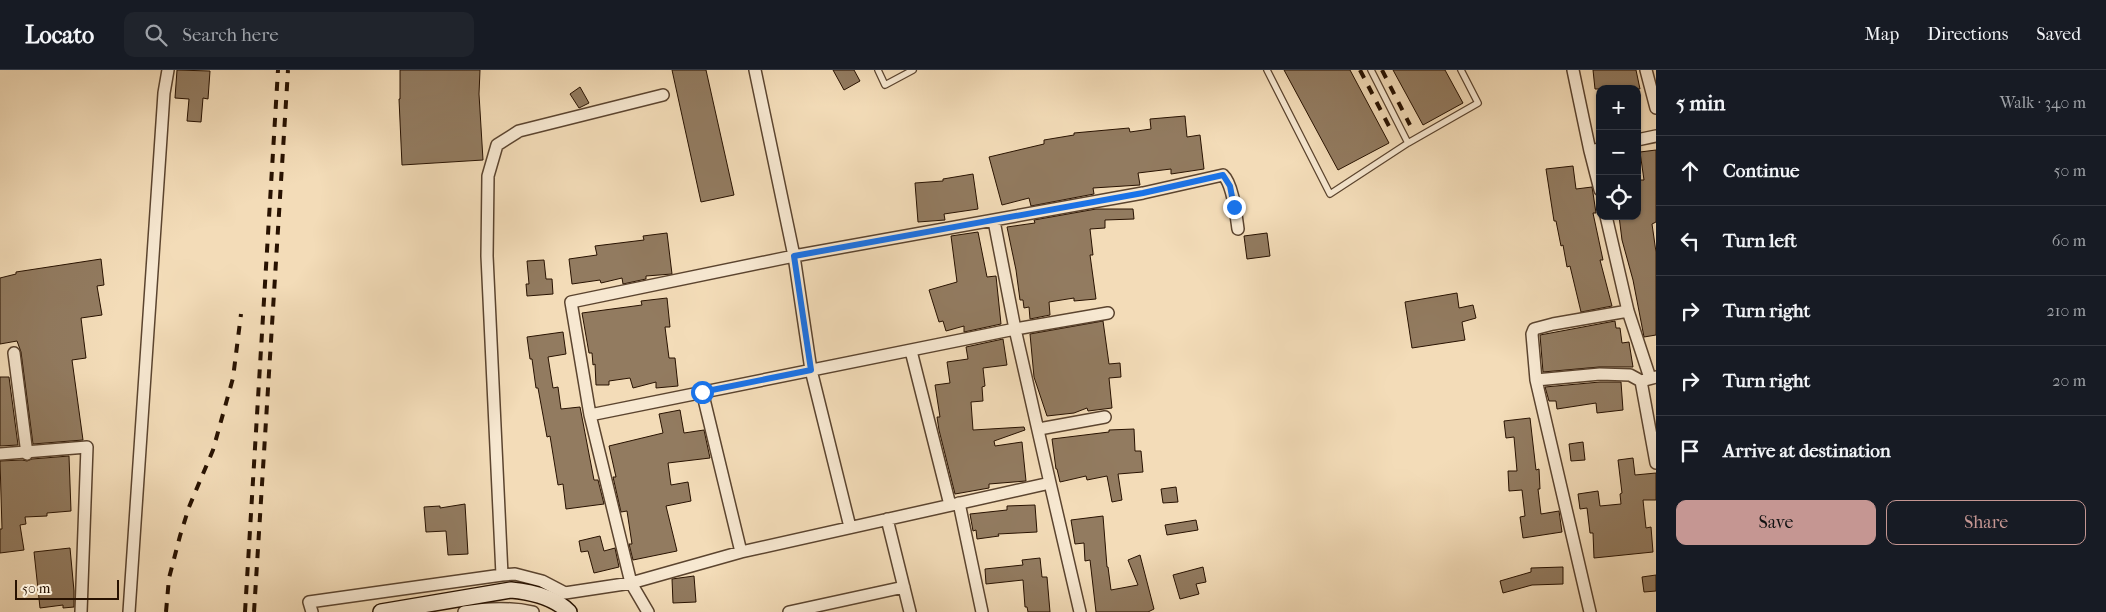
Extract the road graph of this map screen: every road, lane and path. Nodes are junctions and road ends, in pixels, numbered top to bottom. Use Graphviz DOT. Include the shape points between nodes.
graph roads {
  1 [pos="168,70"];
  2 [pos="755,70"];
  3 [pos="878,70"];
  4 [pos="913,70"];
  5 [pos="1267,70"];
  6 [pos="1372,70"];
  7 [pos="1461,70"];
  8 [pos="1573,70"];
  9 [pos="1646,70"];
  10 [pos="663,95"];
  11 [pos="1656,108"];
  12 [pos="1656,136"];
  13 [pos="1641,139"];
  14 [pos="1408,143"];
  15 [pos="1595,150"];
  16 [pos="1598,175"];
  17 [pos="1607,220"];
  18 [pos="994,221"];
  19 [pos="1238,229"];
  20 [pos="794,256"];
  21 [pos="1628,311"];
  22 [pos="1108,313"];
  23 [pos="1015,329"];
  24 [pos="911,351"];
  25 [pos="14,353"];
  26 [pos="811,370"];
  27 [pos="1649,379"];
  28 [pos="1536,380"];
  29 [pos="702,392"];
  30 [pos="590,415"];
  31 [pos="1105,417"];
  32 [pos="1039,429"];
  33 [pos="0,454"];
  34 [pos="27,454"];
  35 [pos="1656,463"];
  36 [pos="1050,483"];
  37 [pos="955,504"];
  38 [pos="887,519"];
  39 [pos="850,527"];
  40 [pos="741,552"];
  41 [pos="502,575"];
  42 [pos="631,583"];
  43 [pos="904,587"];
  44 [pos="81,612"];
  45 [pos="129,612"];
  46 [pos="312,612"];
  47 [pos="381,612"];
  48 [pos="464,612"];
  49 [pos="533,612"];
  50 [pos="568,612"];
  51 [pos="648,612"];
  52 [pos="789,612"];
  53 [pos="910,612"];
  54 [pos="982,612"];
  55 [pos="1080,612"];
  56 [pos="1590,612"];
  1 -- 45 [label="street"];
  2 -- 20 [label="street"];
  3 -- 4 [label="lane" via="885,84"];
  5 -- 14 [label="lane" via="1330,194"];
  6 -- 14 [label="lane"];
  7 -- 14 [label="lane" via="1478,103"];
  8 -- 15 [label="street"];
  9 -- 11 [label="street"];
  10 -- 41 [label="street" via="519,131 497,145 488,176 487,256"];
  12 -- 13 [label="street"];
  15 -- 16 [label="street"];
  17 -- 21 [label="street"];
  18 -- 19 [label="street" via="1223,175 1230,186"];
  18 -- 20 [label="street"];
  18 -- 23 [label="street"];
  20 -- 26 [label="street"];
  20 -- 30 [label="street" via="571,302"];
  21 -- 27 [label="street"];
  21 -- 28 [label="street" via="1534,329"];
  22 -- 23 [label="street"];
  23 -- 24 [label="street"];
  23 -- 32 [label="street"];
  24 -- 26 [label="street"];
  24 -- 37 [label="street"];
  25 -- 34 [label="street"];
  26 -- 29 [label="street"];
  26 -- 39 [label="street"];
  27 -- 28 [label="street" via="1600,374"];
  27 -- 35 [label="street"];
  28 -- 56 [label="street"];
  29 -- 30 [label="street"];
  29 -- 40 [label="street"];
  30 -- 42 [label="street"];
  31 -- 32 [label="street"];
  32 -- 36 [label="street"];
  33 -- 34 [label="street"];
  34 -- 44 [label="street" via="87,447"];
  36 -- 37 [label="street"];
  36 -- 55 [label="street"];
  37 -- 38 [label="street"];
  37 -- 54 [label="street"];
  38 -- 39 [label="street"];
  38 -- 43 [label="street"];
  39 -- 40 [label="street"];
  40 -- 42 [label="street"];
  41 -- 42 [label="street" via="515,574 542,581 565,593"];
  41 -- 46 [label="street" via="309,602"];
  42 -- 51 [label="street"];
  43 -- 52 [label="street"];
  43 -- 53 [label="street"];
  47 -- 50 [label="street" via="512,590 532,592 562,605"];
  48 -- 49 [label="street" via="494,608"];
}
